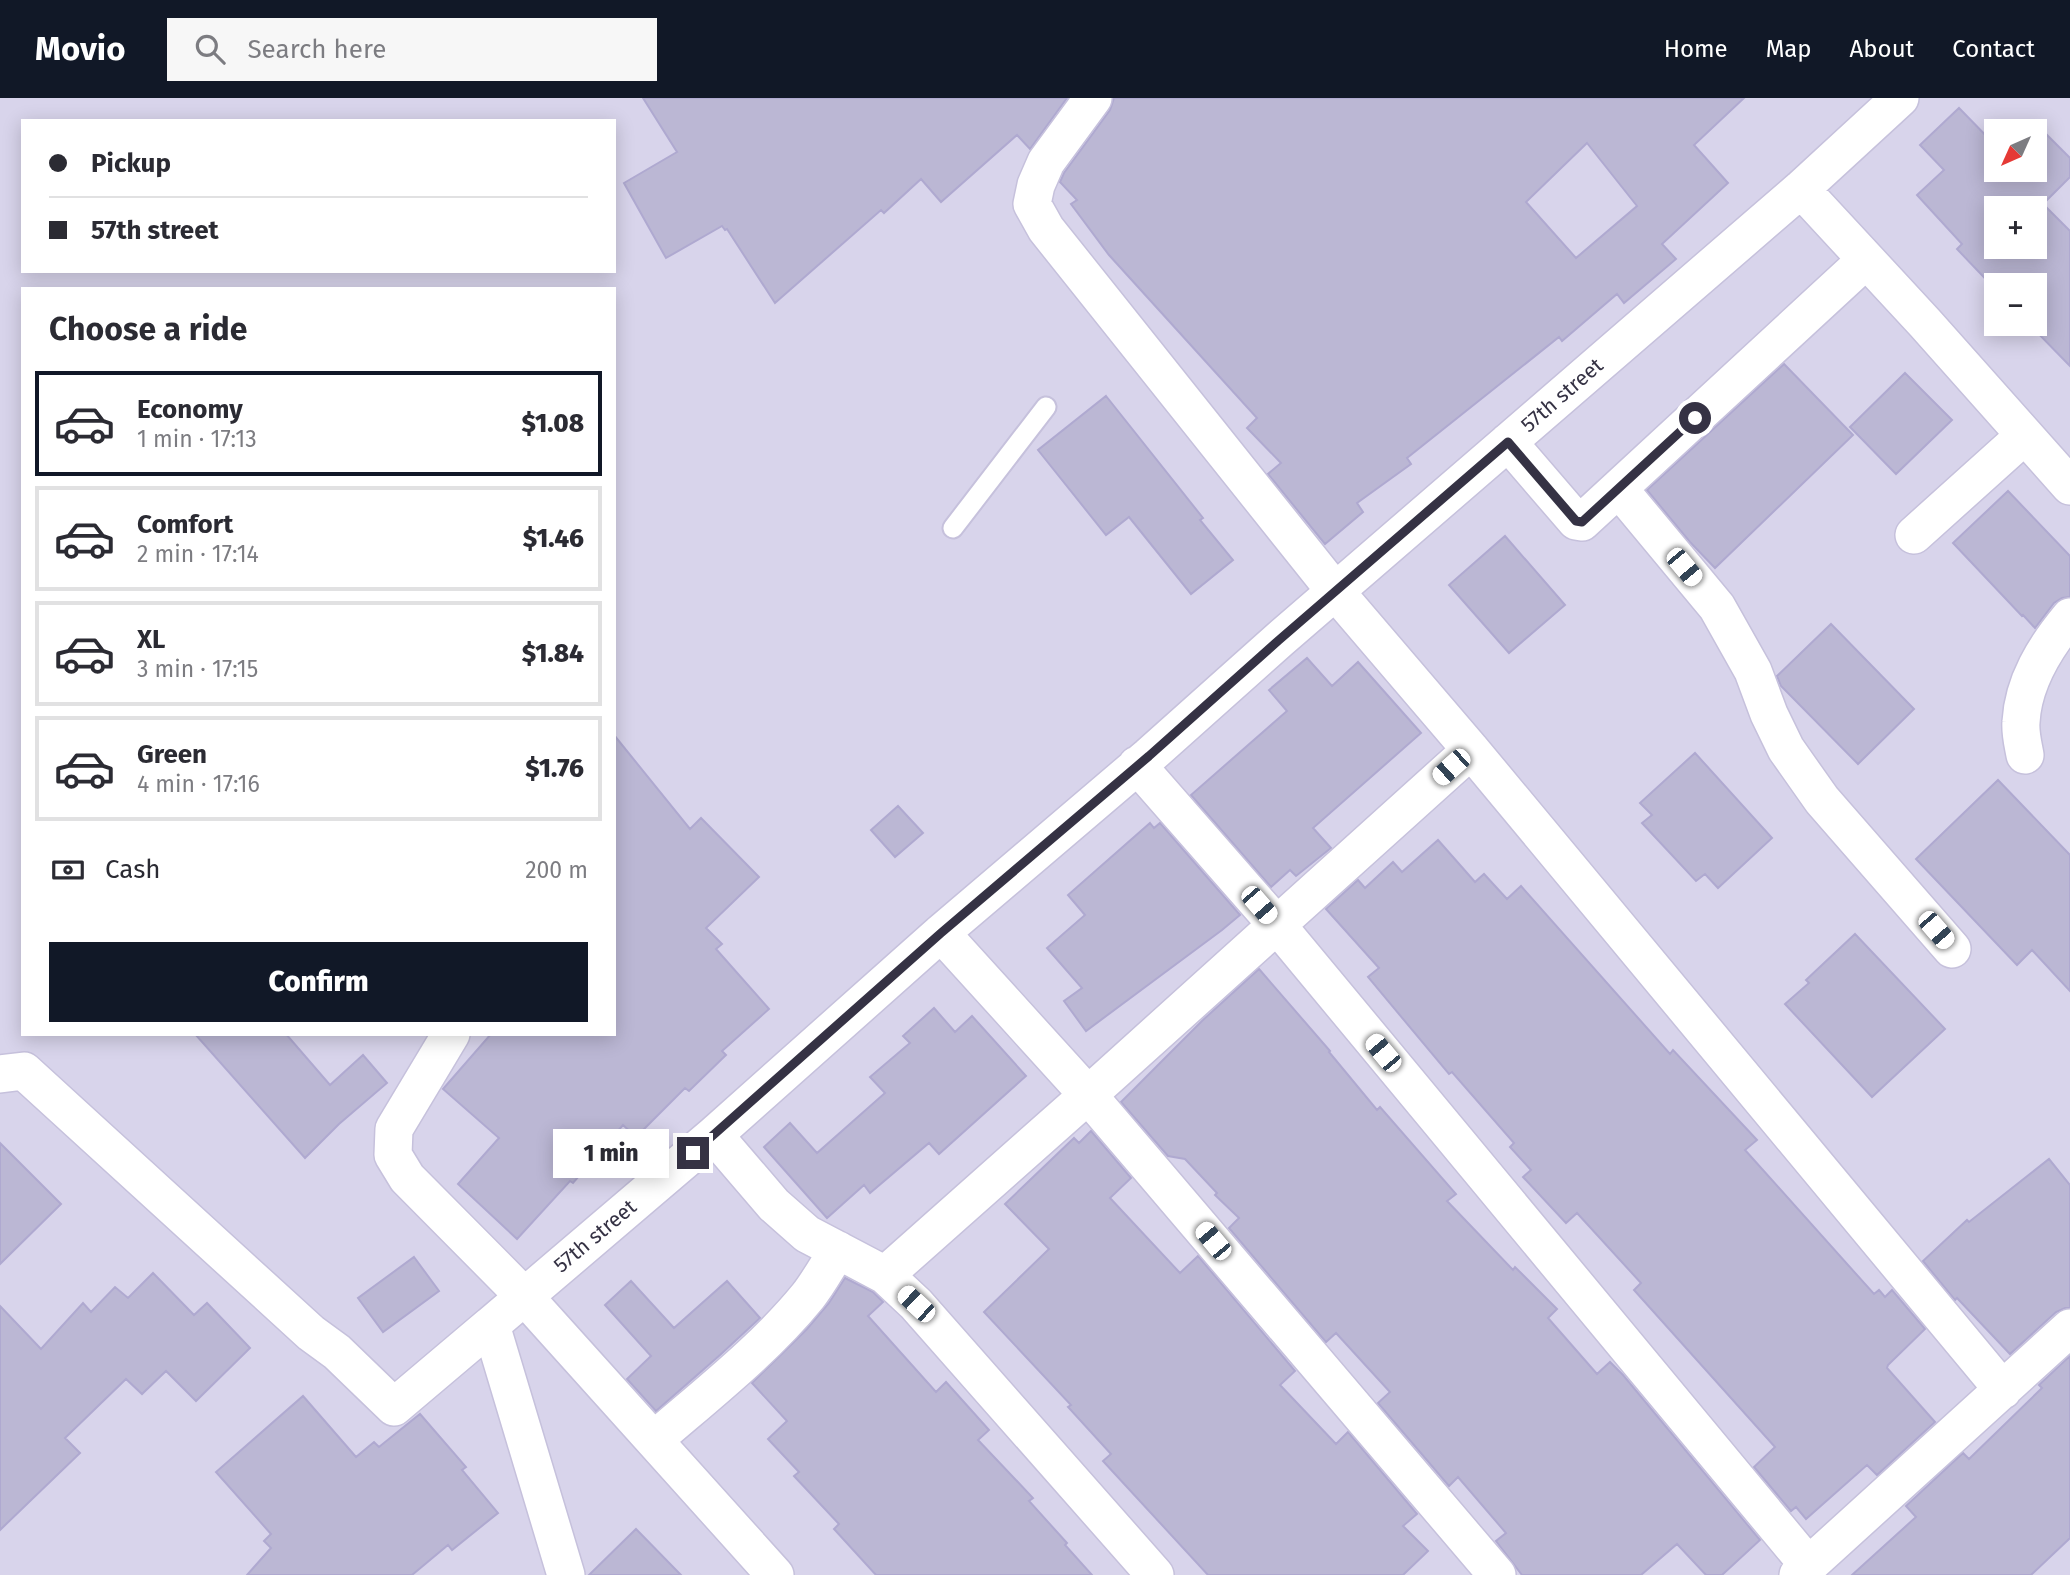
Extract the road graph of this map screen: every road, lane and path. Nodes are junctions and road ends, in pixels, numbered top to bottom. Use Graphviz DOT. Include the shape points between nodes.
graph roads {
  1 [pos="1093,98"];
  2 [pos="1900,98"];
  3 [pos="1801,189"];
  4 [pos="1866,260"];
  5 [pos="1046,407"];
  6 [pos="2024,436"];
  7 [pos="1508,442"];
  8 [pos="2070,486"];
  9 [pos="1619,489"];
  10 [pos="953,528"];
  11 [pos="1914,536"];
  12 [pos="1335,591"];
  13 [pos="2070,617"];
  14 [pos="1471,750"];
  15 [pos="2025,755"];
  16 [pos="1138,765"];
  17 [pos="1276,925"];
  18 [pos="941,933"];
  19 [pos="1952,949"];
  20 [pos="450,1036"];
  21 [pos="8,1064"];
  22 [pos="1088,1095"];
  23 [pos="714,1135"];
  24 [pos="838,1250"];
  25 [pos="885,1275"];
  26 [pos="524,1296"];
  27 [pos="491,1325"];
  28 [pos="2070,1328"];
  29 [pos="2003,1390"];
  30 [pos="654,1440"];
  31 [pos="1804,1570"];
  32 [pos="566,1575"];
  33 [pos="775,1575"];
  34 [pos="1155,1575"];
  35 [pos="1497,1575"];
  1 -- 12 [label="street" via="1046,162 1032,204 1046,229"];
  2 -- 3 [label="street, 57th street"];
  3 -- 4 [label="street"];
  3 -- 7 [label="street, 57th street"];
  4 -- 6 [label="street"];
  4 -- 9 [label="street"];
  5 -- 10 [label="lane"];
  6 -- 8 [label="street"];
  6 -- 11 [label="street"];
  7 -- 9 [label="street" via="1576,521 1589,518"];
  7 -- 12 [label="street, 57th street"];
  9 -- 19 [label="street" via="1717,607 1753,671 1786,749 1822,800"];
  12 -- 14 [label="street"];
  12 -- 16 [label="street, 57th street"];
  13 -- 15 [label="street" via="2043,655 2024,697 2020,725"];
  14 -- 17 [label="street"];
  14 -- 29 [label="street"];
  16 -- 17 [label="street"];
  16 -- 18 [label="street, 57th street"];
  17 -- 22 [label="street"];
  17 -- 31 [label="street"];
  18 -- 22 [label="street"];
  18 -- 23 [label="street, 57th street"];
  20 -- 26 [label="street" via="394,1129 393,1155 407,1178"];
  21 -- 27 [label="street, 57th street" via="394,1407"];
  22 -- 25 [label="street"];
  22 -- 35 [label="street"];
  23 -- 24 [label="street" via="775,1205 807,1234"];
  23 -- 26 [label="street, 57th street"];
  24 -- 25 [label="street"];
  24 -- 30 [label="street" via="809,1295 773,1333"];
  25 -- 34 [label="street" via="916,1304"];
  26 -- 27 [label="street, 57th street"];
  26 -- 30 [label="street"];
  27 -- 32 [label="street"];
  28 -- 29 [label="street"];
  29 -- 31 [label="street"];
  30 -- 33 [label="street"];
}
